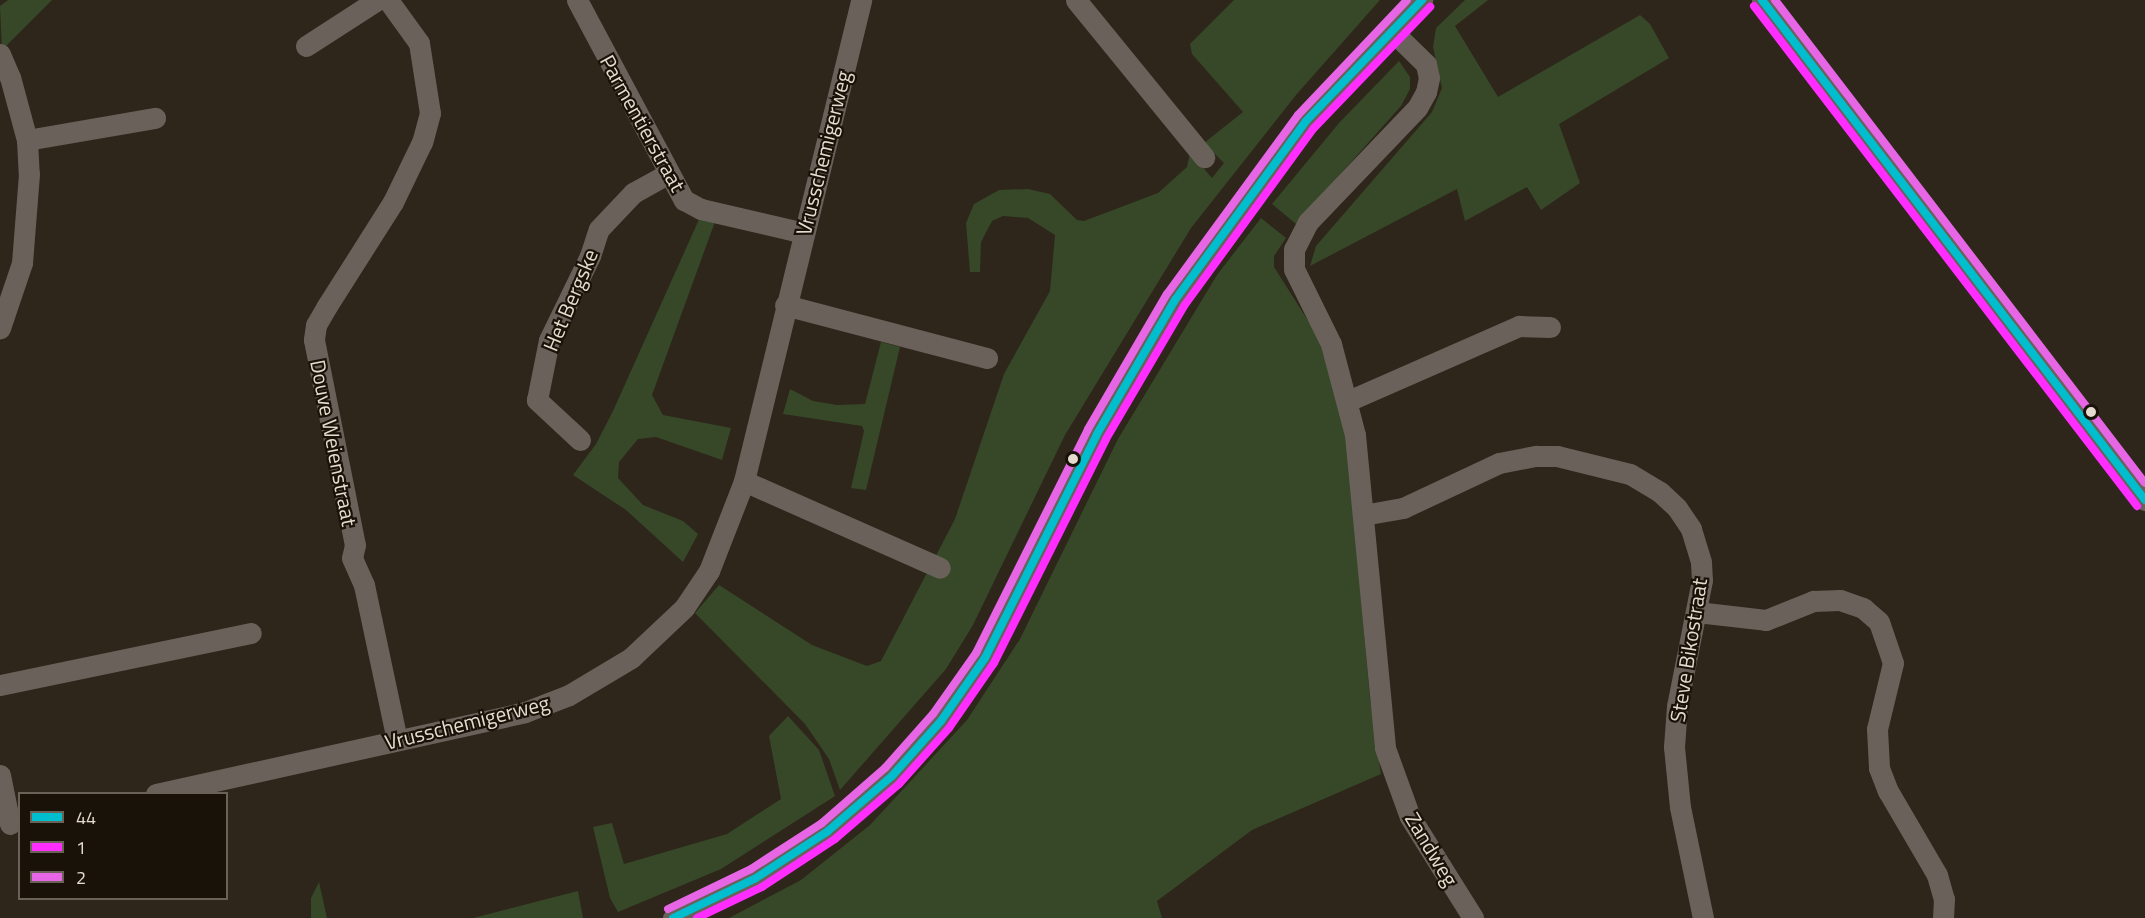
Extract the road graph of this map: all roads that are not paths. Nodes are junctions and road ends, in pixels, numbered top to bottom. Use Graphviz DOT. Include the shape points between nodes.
graph roads {
  1 [pos="377,0"];
  2 [pos="388,0"];
  3 [pos="577,0"];
  4 [pos="861,0"];
  5 [pos="1076,0"];
  6 [pos="1422,0"];
  7 [pos="1762,0"];
  8 [pos="1390,30"];
  9 [pos="306,46"];
  10 [pos="0,54"];
  11 [pos="154,118"];
  12 [pos="27,140"];
  13 [pos="1204,157"];
  14 [pos="667,174"];
  15 [pos="804,233"];
  16 [pos="784,305"];
  17 [pos="1550,327"];
  18 [pos="0,328"];
  19 [pos="987,358"];
  20 [pos="1348,401"];
  21 [pos="580,440"];
  22 [pos="744,481"];
  23 [pos="2142,492"];
  24 [pos="1363,515"];
  25 [pos="940,568"];
  26 [pos="1697,612"];
  27 [pos="251,633"];
  28 [pos="0,685"];
  29 [pos="397,740"];
  30 [pos="0,775"];
  31 [pos="165,792"];
  32 [pos="10,824"];
  33 [pos="673,918"];
  34 [pos="1473,918"];
  35 [pos="1703,918"];
  36 [pos="1943,918"];
  1 -- 9 [label="street"];
  2 -- 29 [label="street, Douve Weienstraat" via="419,43 430,114 422,142 393,202 316,325 314,340 355,545 352,558 364,585"];
  3 -- 14 [label="street, Parmentierstraat"];
  4 -- 15 [label="street, Vrusschemigerweg"];
  5 -- 13 [label="street"];
  6 -- 8 [label="street"];
  7 -- 23 [label="street"];
  8 -- 20 [label="street, Zandweg" via="1428,68 1422,99 1308,222 1294,249 1294,269 1331,344"];
  8 -- 33 [label="street" via="1306,121 1175,300 1097,434 985,658 941,721 892,776 828,831 756,878"];
  10 -- 12 [label="street"];
  11 -- 12 [label="street"];
  12 -- 18 [label="street" via="29,174 22,263"];
  14 -- 15 [label="street, Parmentierstraat" via="684,200 701,209"];
  14 -- 21 [label="street, Het Bergske" via="633,194 599,229 549,340 537,400"];
  15 -- 16 [label="street, Vrusschemigerweg"];
  16 -- 19 [label="street"];
  16 -- 22 [label="street, Vrusschemigerweg"];
  17 -- 20 [label="street" via="1519,326"];
  20 -- 24 [label="street, Zandweg"];
  22 -- 25 [label="street"];
  22 -- 29 [label="street, Vrusschemigerweg" via="709,570 684,608 630,658 569,695 525,712"];
  24 -- 26 [label="street, Steve Bikostraat" via="1403,508 1499,463 1526,457 1557,456 1630,474 1660,492 1691,529 1701,562"];
  24 -- 34 [label="street, Zandweg" via="1385,748 1410,817"];
  26 -- 35 [label="street, Steve Bikostraat" via="1677,706 1674,747 1680,807"];
  26 -- 36 [label="street" via="1766,620 1814,601 1832,600 1863,608 1879,622 1893,663 1877,729 1879,768 1888,791 1937,875 1944,899"];
  27 -- 28 [label="street"];
  29 -- 31 [label="street, Vrusschemigerweg"];
  30 -- 32 [label="street"];
}
